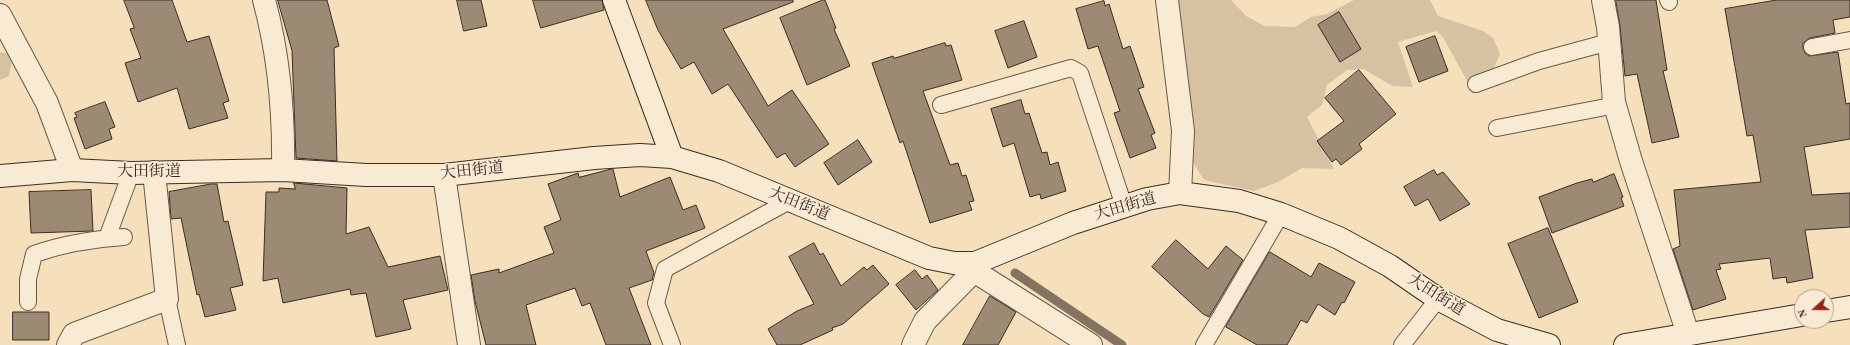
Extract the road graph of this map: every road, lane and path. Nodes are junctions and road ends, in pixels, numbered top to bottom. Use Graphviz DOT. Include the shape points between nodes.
graph roads {
  1 [pos="264,0"];
  2 [pos="614,0"];
  3 [pos="1167,0"];
  4 [pos="1603,0"];
  5 [pos="0,15"];
  6 [pos="1850,40"];
  7 [pos="1609,42"];
  8 [pos="8,44"];
  9 [pos="1812,47"];
  10 [pos="1476,84"];
  11 [pos="942,105"];
  12 [pos="1616,105"];
  13 [pos="1497,128"];
  14 [pos="672,157"];
  15 [pos="72,170"];
  16 [pos="283,170"];
  17 [pos="154,172"];
  18 [pos="131,173"];
  19 [pos="444,175"];
  20 [pos="0,176"];
  21 [pos="1180,193"];
  22 [pos="791,200"];
  23 [pos="1124,206"];
  24 [pos="1281,214"];
  25 [pos="107,238"];
  26 [pos="124,238"];
  27 [pos="975,267"];
  28 [pos="167,299"];
  29 [pos="1438,299"];
  30 [pos="28,302"];
  31 [pos="1850,307"];
  32 [pos="1834,310"];
  33 [pos="1794,317"];
  34 [pos="1679,339"];
  35 [pos="68,345"];
  36 [pos="177,345"];
  37 [pos="470,345"];
  38 [pos="672,345"];
  39 [pos="913,345"];
  40 [pos="1091,345"];
  41 [pos="1204,345"];
  42 [pos="1402,345"];
  43 [pos="1549,345"];
  44 [pos="1625,345"];
  1 -- 16 [label="street" via="274,34 283,134"];
  2 -- 14 [label="street"];
  3 -- 21 [label="street" via="1183,131"];
  4 -- 7 [label="street"];
  5 -- 8 [label="street"];
  6 -- 9 [label="lane"];
  7 -- 10 [label="lane" via="1539,61"];
  7 -- 12 [label="street"];
  8 -- 15 [label="street" via="47,103"];
  11 -- 23 [label="lane" via="1071,68 1080,73"];
  12 -- 13 [label="lane"];
  12 -- 34 [label="street"];
  14 -- 19 [label="street, 大田街道" via="640,155 594,158"];
  14 -- 22 [label="street, 大田街道" via="719,171"];
  15 -- 18 [label="street, 大田街道"];
  15 -- 20 [label="street, 大田街道"];
  16 -- 17 [label="street, 大田街道"];
  16 -- 19 [label="street, 大田街道" via="366,176"];
  17 -- 18 [label="street, 大田街道"];
  17 -- 28 [label="street"];
  18 -- 25 [label="lane"];
  19 -- 37 [label="street"];
  21 -- 23 [label="street, 大田街道"];
  21 -- 24 [label="street, 大田街道" via="1239,201"];
  22 -- 27 [label="street, 大田街道" via="929,258"];
  22 -- 38 [label="lane" via="665,269 656,303"];
  23 -- 27 [label="street, 大田街道" via="1072,223"];
  24 -- 29 [label="street, 大田街道" via="1339,238 1390,266"];
  24 -- 41 [label="lane"];
  25 -- 26 [label="lane"];
  25 -- 30 [label="lane" via="93,239 34,254 28,279"];
  27 -- 39 [label="street" via="925,321"];
  27 -- 40 [label="street"];
  28 -- 35 [label="street" via="74,334"];
  28 -- 36 [label="lane"];
  29 -- 42 [label="lane"];
  29 -- 43 [label="street, 大田街道" via="1497,330"];
  31 -- 32 [label="street"];
  33 -- 34 [label="street"];
  34 -- 44 [label="street"];
}
